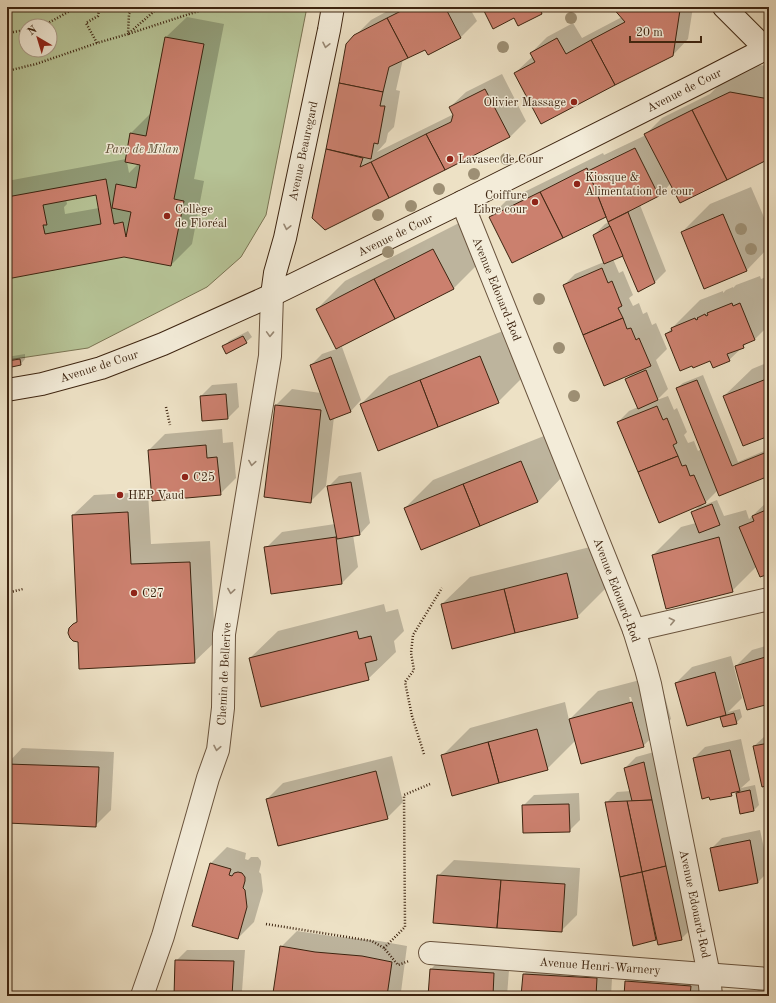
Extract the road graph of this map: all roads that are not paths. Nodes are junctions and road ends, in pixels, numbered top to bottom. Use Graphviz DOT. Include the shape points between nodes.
graph roads {
  1 [pos="333,7"];
  2 [pos="724,7"];
  3 [pos="768,49"];
  4 [pos="462,202"];
  5 [pos="272,295"];
  6 [pos="7,390"];
  7 [pos="769,599"];
  8 [pos="634,630"];
  9 [pos="430,953"];
  10 [pos="769,979"];
  11 [pos="710,985"];
  12 [pos="142,996"];
  1 -- 5 [label="street, Avenue Beauregard, one-way"];
  2 -- 3 [label="street"];
  3 -- 4 [label="street, Avenue de Cour"];
  4 -- 5 [label="street, Avenue de Cour"];
  4 -- 8 [label="street, Avenue Edouard-Rod"];
  5 -- 6 [label="street, Avenue de Cour" via="163,344 101,368 42,384"];
  5 -- 12 [label="street, Chemin de Bellerive, one-way" via="270,356 224,634 223,708 218,750 163,936"];
  8 -- 7 [label="street, one-way"];
  8 -- 11 [label="street, Avenue Edouard-Rod" via="646,669"];
  9 -- 11 [label="street, Avenue Henri-Warnery"];
  10 -- 11 [label="street, Avenue Henri-Warnery"];
}
